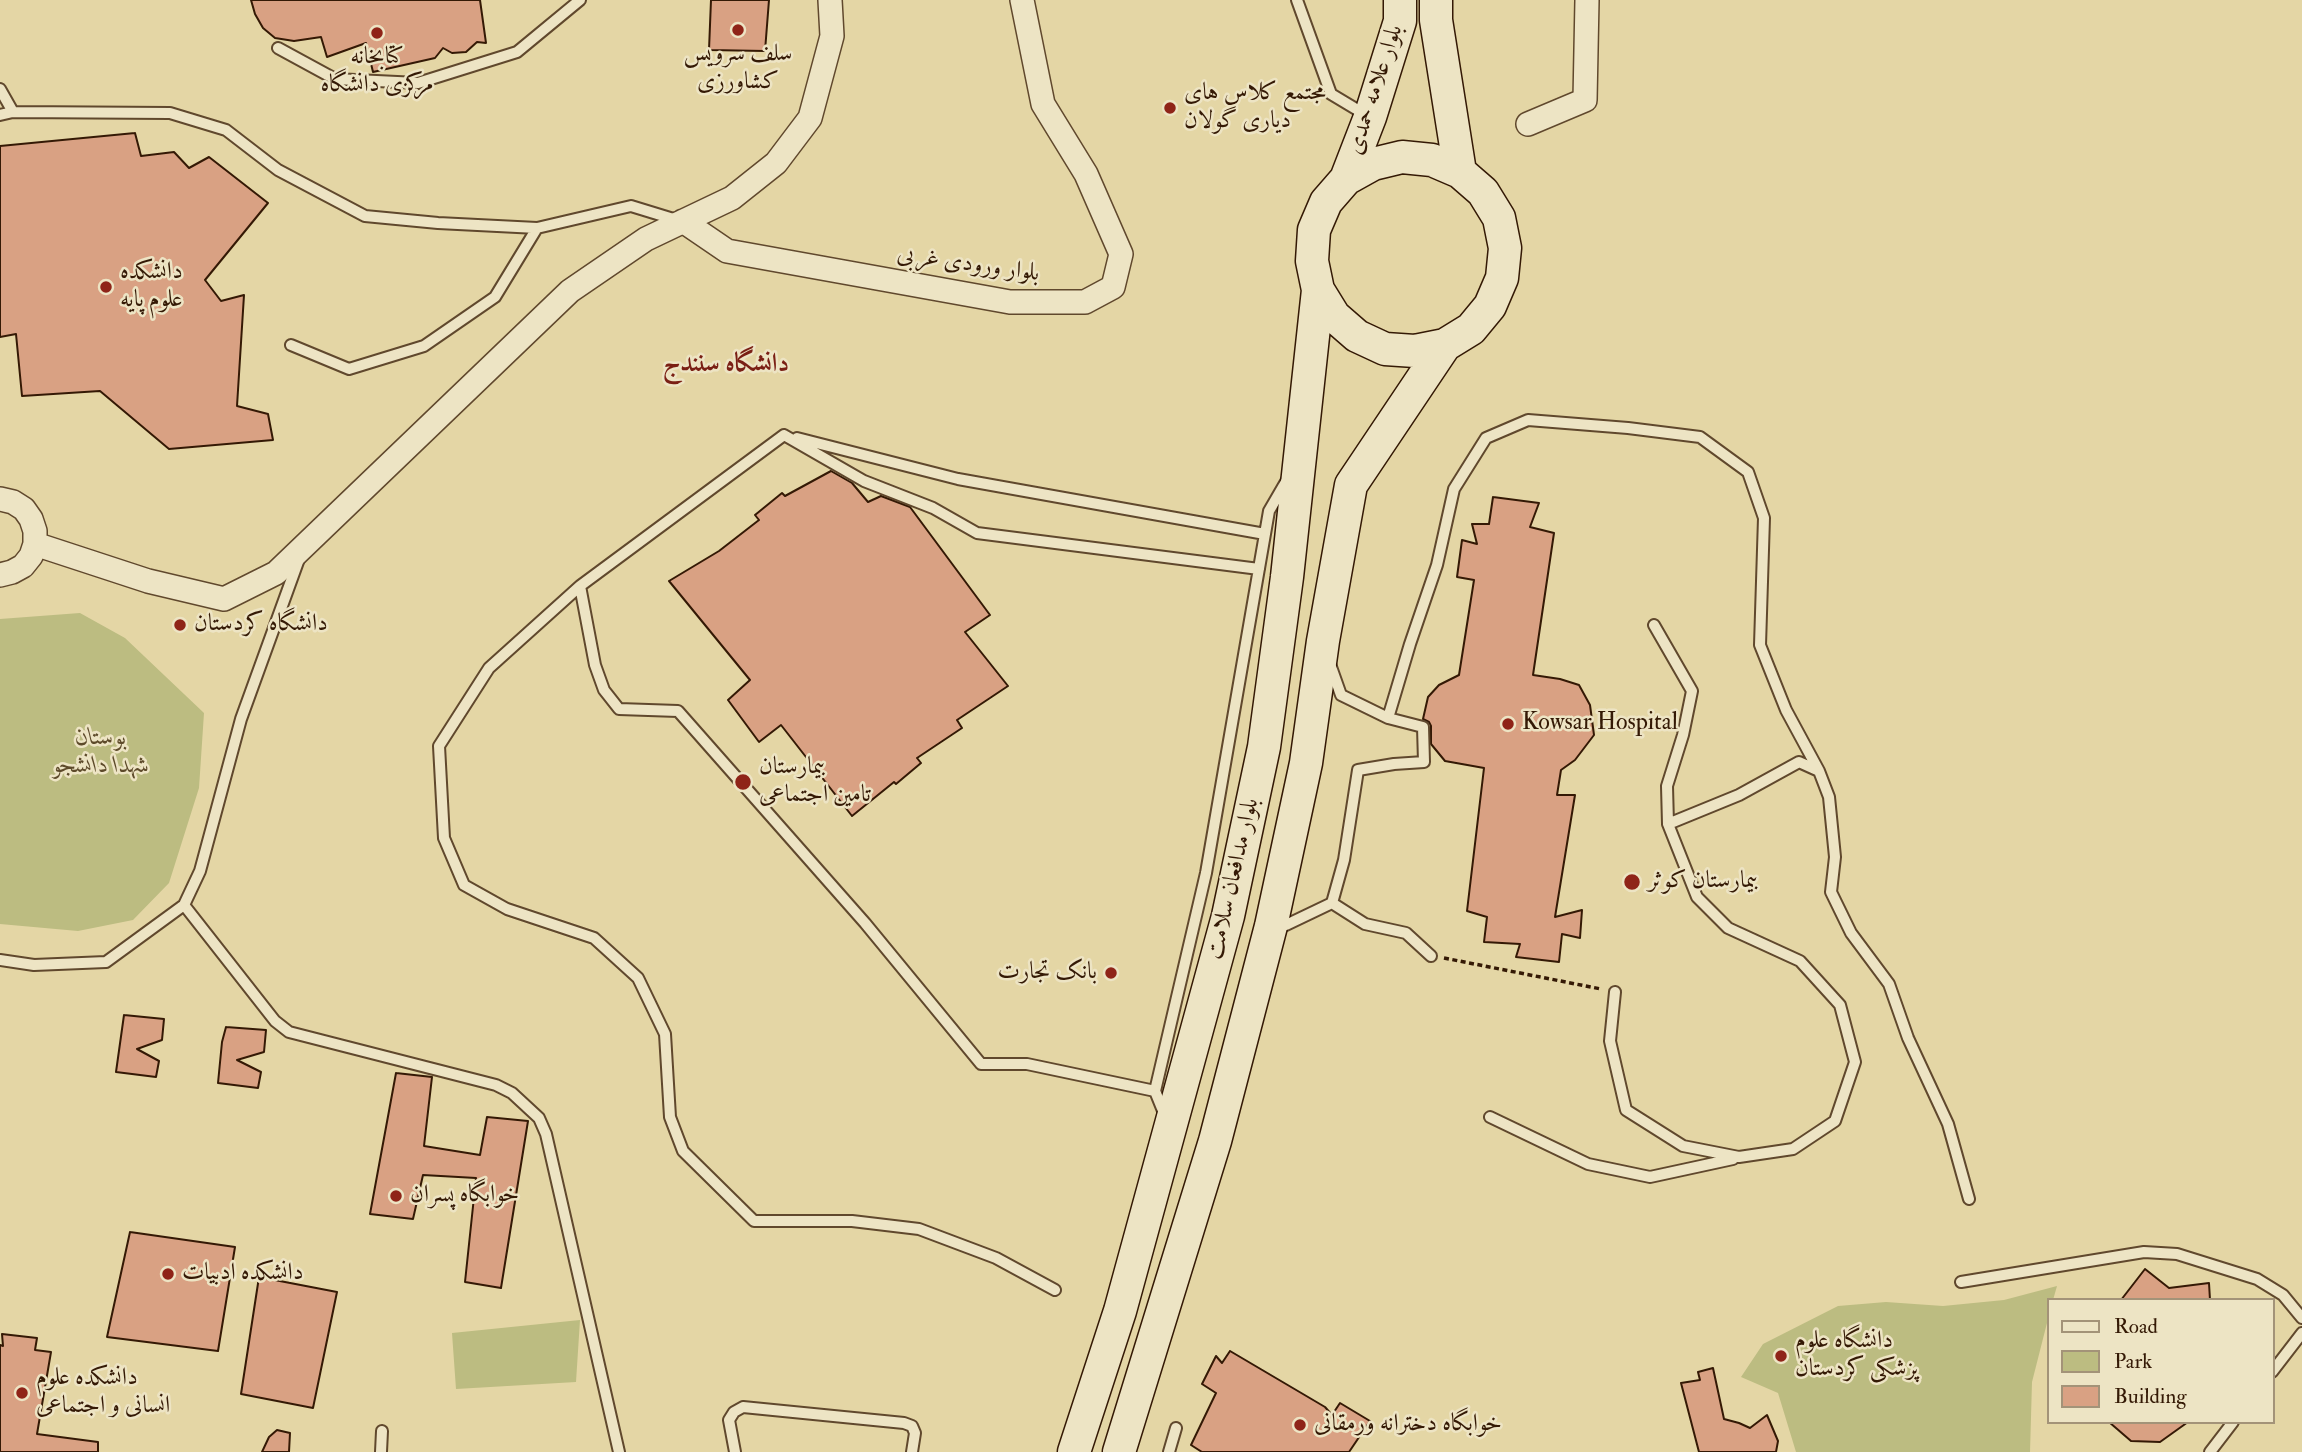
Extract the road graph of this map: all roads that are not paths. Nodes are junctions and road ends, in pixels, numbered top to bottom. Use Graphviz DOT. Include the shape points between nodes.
graph roads {
  1 [pos="580,0"];
  2 [pos="830,0"];
  3 [pos="1022,0"];
  4 [pos="1297,0"];
  5 [pos="1400,0"];
  6 [pos="1437,0"];
  7 [pos="1587,0"];
  8 [pos="278,48"];
  9 [pos="0,89"];
  10 [pos="13,111"];
  11 [pos="0,115"];
  12 [pos="1370,117"];
  13 [pos="1528,124"];
  14 [pos="1460,172"];
  15 [pos="1346,179"];
  16 [pos="683,221"];
  17 [pos="537,228"];
  18 [pos="1318,290"];
  19 [pos="290,345"];
  20 [pos="1445,345"];
  21 [pos="784,435"];
  22 [pos="1299,460"];
  23 [pos="0,499"];
  24 [pos="1265,534"];
  25 [pos="35,544"];
  26 [pos="304,547"];
  27 [pos="1259,569"];
  28 [pos="0,575"];
  29 [pos="580,586"];
  30 [pos="1654,625"];
  31 [pos="1323,641"];
  32 [pos="1388,718"];
  33 [pos="1819,771"];
  34 [pos="1668,824"];
  35 [pos="1332,903"];
  36 [pos="184,905"];
  37 [pos="1271,926"];
  38 [pos="1431,956"];
  39 [pos="0,960"];
  40 [pos="1615,992"];
  41 [pos="1155,1091"];
  42 [pos="1490,1117"];
  43 [pos="1170,1128"];
  44 [pos="1739,1157"];
  45 [pos="1969,1199"];
  46 [pos="1961,1282"];
  47 [pos="1055,1290"];
  48 [pos="2302,1318"];
  49 [pos="2302,1333"];
  50 [pos="2274,1369"];
  51 [pos="2231,1424"];
  52 [pos="1176,1428"];
  53 [pos="382,1431"];
  54 [pos="381,1452"];
  55 [pos="619,1452"];
  56 [pos="735,1452"];
  57 [pos="912,1452"];
  58 [pos="1074,1452"];
  59 [pos="1119,1452"];
  60 [pos="1170,1452"];
  61 [pos="2210,1452"];
  1 -- 8 [label="lane" via="517,52 418,83 335,79"];
  2 -- 16 [label="street" via="832,36 810,118 776,163 732,198"];
  3 -- 16 [label="street, بلوار ورودی غربی" via="1043,104 1086,174 1121,254 1113,287 1085,302 1010,302 727,251"];
  4 -- 12 [label="lane" via="1331,94"];
  5 -- 12 [label="main road, بلوار علامه حمدی" via="1400,21"];
  6 -- 14 [label="main road, بلوار علامه حمدی" via="1436,20"];
  7 -- 13 [label="street" via="1586,100"];
  9 -- 10 [label="lane"];
  10 -- 11 [label="lane"];
  10 -- 17 [label="lane" via="170,113 226,130 278,170 365,216"];
  12 -- 15 [label="main road, بلوار علامه حمدی"];
  14 -- 15 [label="main road" via="1432,160 1402,157 1373,164"];
  14 -- 20 [label="main road" via="1483,192 1499,218 1505,248 1502,278 1490,306 1471,329"];
  15 -- 18 [label="main road" via="1326,202 1314,230 1312,261"];
  16 -- 17 [label="lane" via="631,206"];
  16 -- 26 [label="street" via="646,239 570,291"];
  17 -- 19 [label="lane" via="495,297 424,346 349,369"];
  18 -- 20 [label="main road" via="1334,316 1357,337 1385,349 1415,351"];
  18 -- 22 [label="main road, بلوار مدافعان سلامت"];
  20 -- 31 [label="main road, بلوار مدافعان سلامت" via="1351,485"];
  21 -- 24 [label="lane" via="958,479"];
  21 -- 27 [label="lane" via="864,481 933,508 977,533"];
  21 -- 29 [label="lane"];
  22 -- 24 [label="lane" via="1269,511"];
  22 -- 43 [label="main road, بلوار مدافعان سلامت" via="1264,747 1228,916"];
  23 -- 25 [label="street" via="13,502 31,519"];
  24 -- 27 [label="lane"];
  25 -- 26 [label="street" via="148,581 224,599 276,573"];
  25 -- 28 [label="street" via="23,566"];
  26 -- 36 [label="lane" via="241,719 200,870"];
  27 -- 41 [label="lane" via="1206,873"];
  29 -- 41 [label="lane" via="595,664 604,690 619,709 678,711 865,923 981,1064 1027,1064"];
  29 -- 47 [label="lane" via="489,668 439,746 444,838 464,885 507,909 594,938 638,978 665,1034 670,1117 683,1151 754,1221 852,1221 919,1229 996,1258"];
  30 -- 34 [label="lane" via="1692,691 1667,786"];
  31 -- 32 [label="lane" via="1341,695"];
  31 -- 37 [label="main road, بلوار مدافعان سلامت" via="1306,763"];
  32 -- 33 [label="lane" via="1437,565 1454,489 1486,438 1528,420 1628,428 1700,437 1748,472 1764,519 1760,645 1786,710"];
  32 -- 35 [label="lane" via="1423,727 1423,762 1358,770 1344,860"];
  33 -- 34 [label="lane" via="1799,762 1740,795"];
  33 -- 45 [label="lane" via="1829,797 1835,857 1831,892 1850,933 1889,984 1948,1124"];
  34 -- 44 [label="lane" via="1697,897 1728,928 1800,961 1840,1005 1855,1062 1835,1121 1793,1149"];
  35 -- 37 [label="lane" via="1286,925"];
  35 -- 38 [label="lane" via="1365,924 1406,933"];
  36 -- 39 [label="lane" via="106,962 34,965"];
  36 -- 55 [label="lane" via="275,1021 289,1032 496,1085 539,1118"];
  37 -- 59 [label="main road, بلوار مدافعان سلامت" via="1215,1141"];
  40 -- 44 [label="lane" via="1610,1041 1626,1110 1684,1146"];
  41 -- 43 [label="lane"];
  42 -- 44 [label="lane" via="1588,1164 1650,1177"];
  43 -- 58 [label="main road, بلوار مدافعان سلامت" via="1120,1311"];
  46 -- 48 [label="lane" via="2144,1252 2177,1254 2257,1279 2283,1296"];
  49 -- 50 [label="lane"];
  51 -- 61 [label="lane"];
  52 -- 60 [label="lane"];
  53 -- 54 [label="lane"];
  56 -- 57 [label="lane" via="729,1420 743,1407 904,1423 915,1433"];
}
